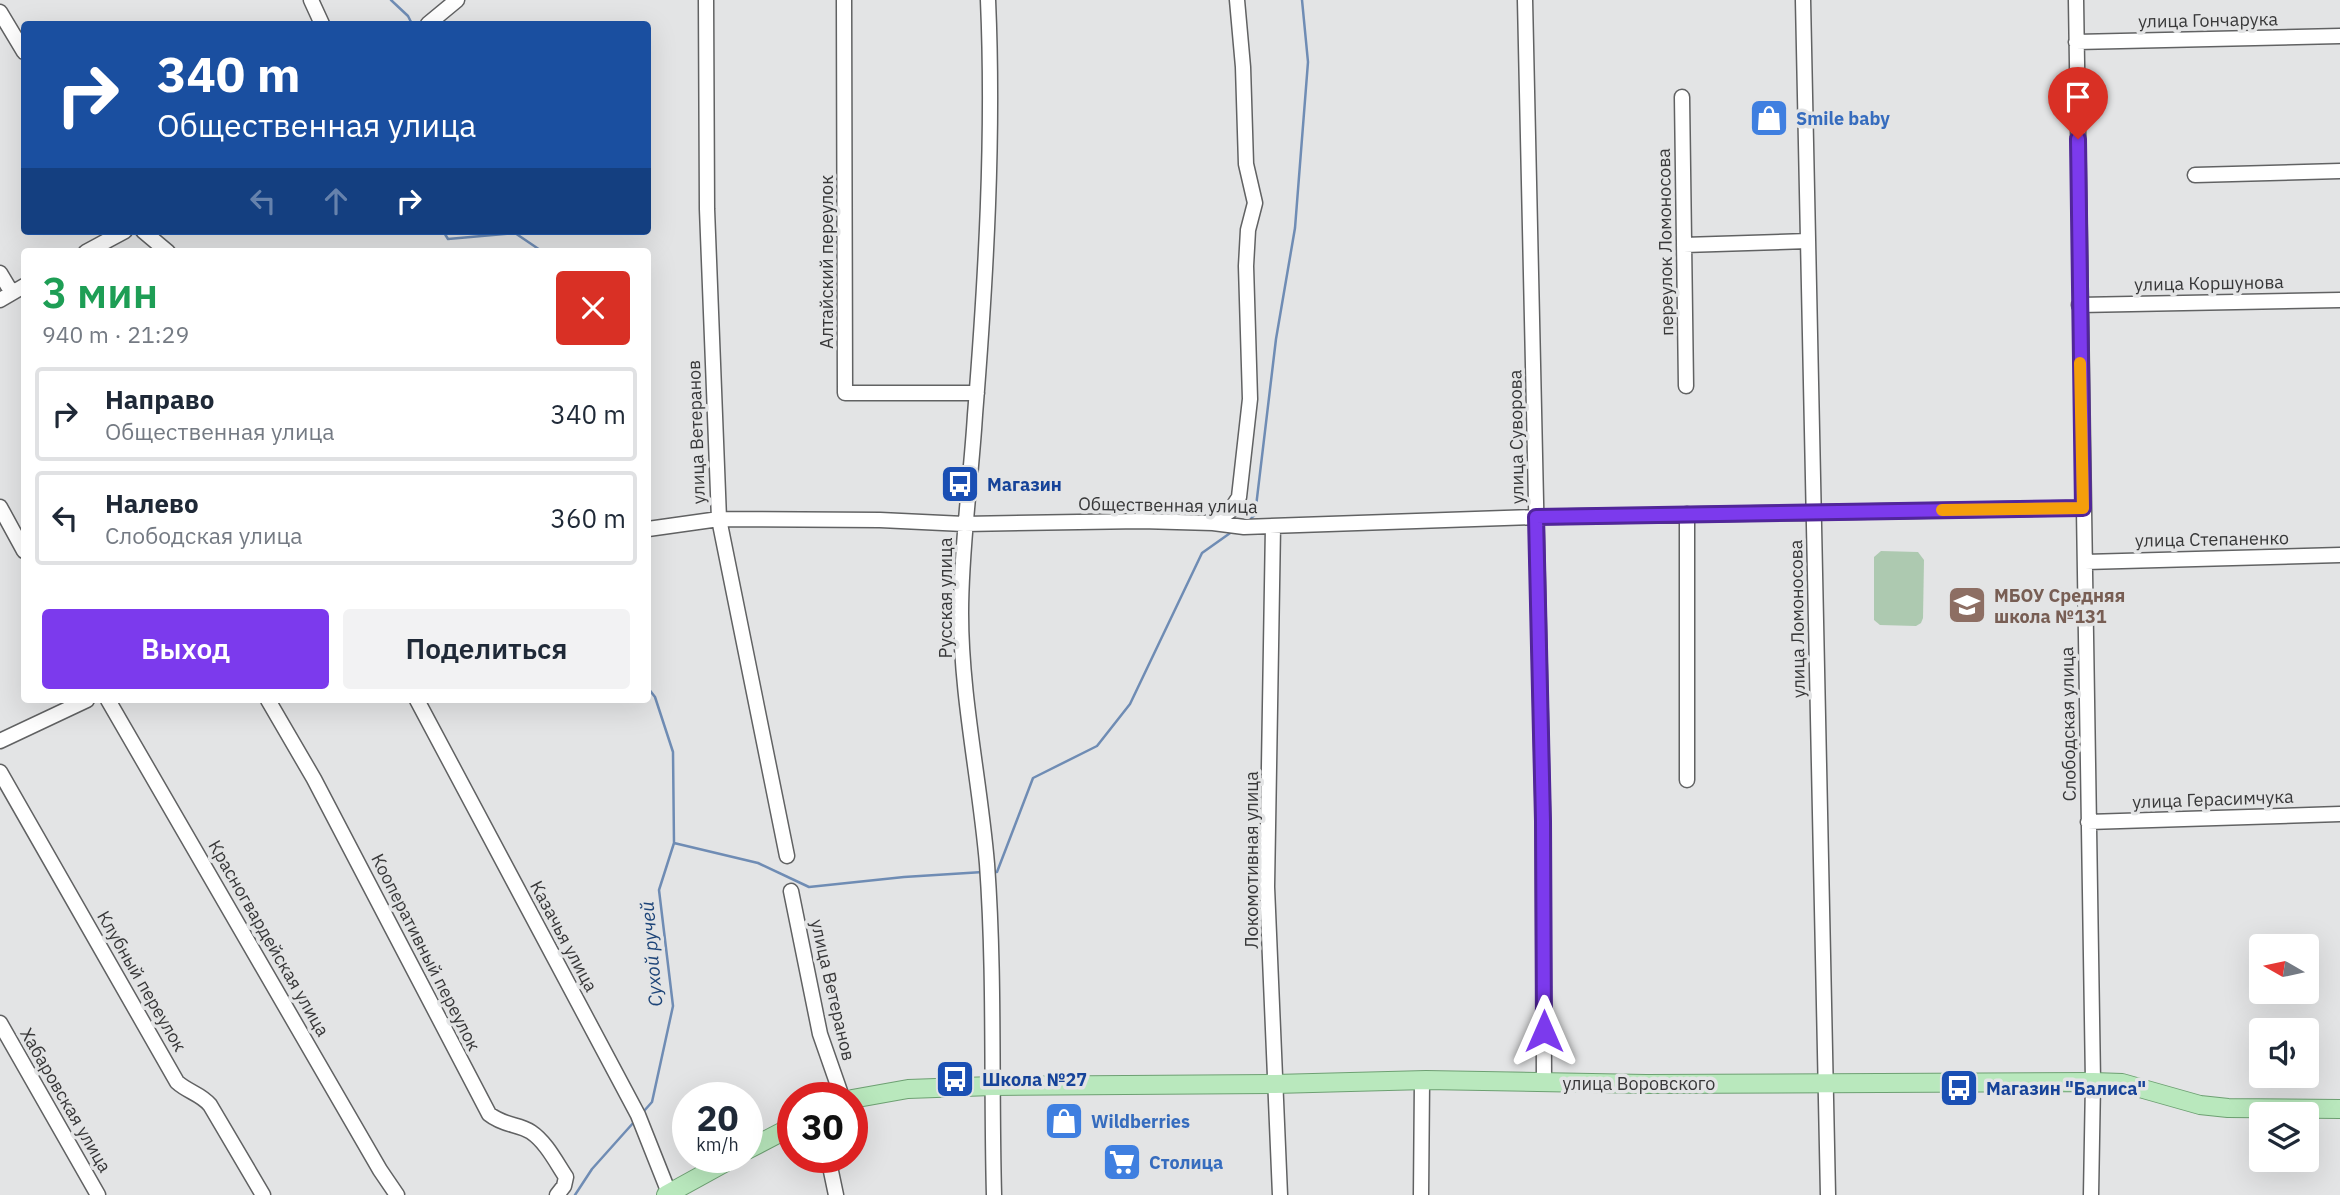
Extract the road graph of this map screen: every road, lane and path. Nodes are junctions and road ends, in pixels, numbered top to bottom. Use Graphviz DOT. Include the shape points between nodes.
graph roads {
  1 [pos="311,0"];
  2 [pos="457,0"];
  3 [pos="706,0"];
  4 [pos="844,0"];
  5 [pos="988,0"];
  6 [pos="1237,0"];
  7 [pos="1525,0"];
  8 [pos="1803,0"];
  9 [pos="2076,0"];
  10 [pos="0,12"];
  11 [pos="321,21"];
  12 [pos="432,21"];
  13 [pos="2340,36"];
  14 [pos="2076,42"];
  15 [pos="21,47"];
  16 [pos="1682,97"];
  17 [pos="2340,171"];
  18 [pos="2195,175"];
  19 [pos="118,235"];
  20 [pos="148,235"];
  21 [pos="1808,241"];
  22 [pos="1684,244"];
  23 [pos="93,248"];
  24 [pos="163,248"];
  25 [pos="0,273"];
  26 [pos="12,293"];
  27 [pos="2340,300"];
  28 [pos="2079,305"];
  29 [pos="1686,386"];
  30 [pos="977,393"];
  31 [pos="0,507"];
  32 [pos="2083,508"];
  33 [pos="1816,513"];
  34 [pos="1687,514"];
  35 [pos="1536,517"];
  36 [pos="719,519"];
  37 [pos="1213,523"];
  38 [pos="964,524"];
  39 [pos="1273,526"];
  40 [pos="651,529"];
  41 [pos="21,546"];
  42 [pos="2340,555"];
  43 [pos="2085,562"];
  44 [pos="81,703"];
  45 [pos="110,703"];
  46 [pos="270,703"];
  47 [pos="419,703"];
  48 [pos="0,741"];
  49 [pos="0,772"];
  50 [pos="1687,780"];
  51 [pos="2340,814"];
  52 [pos="2088,822"];
  53 [pos="787,856"];
  54 [pos="791,891"];
  55 [pos="0,1023"];
  56 [pos="1422,1080"];
  57 [pos="837,1082"];
  58 [pos="2093,1082"];
  59 [pos="1544,1083"];
  60 [pos="1826,1083"];
  61 [pos="1275,1084"];
  62 [pos="992,1086"];
  63 [pos="868,1096"];
  64 [pos="2340,1109"];
  65 [pos="706,1173"];
  66 [pos="831,1173"];
  67 [pos="668,1194"];
  68 [pos="98,1195"];
  69 [pos="263,1195"];
  70 [pos="397,1195"];
  71 [pos="557,1195"];
  72 [pos="836,1195"];
  73 [pos="994,1195"];
  74 [pos="1280,1195"];
  75 [pos="1421,1195"];
  76 [pos="1828,1195"];
  77 [pos="2091,1195"];
  1 -- 11 [label="street"];
  2 -- 12 [label="street"];
  3 -- 36 [label="street, улица Ветеранов" via="707,209"];
  4 -- 30 [label="street, Алтайский переулок" via="845,393"];
  5 -- 30 [label="street, Русская улица" via="986,251"];
  6 -- 37 [label="street" via="1246,164 1255,203 1246,267 1250,399 1239,497 1230,511"];
  7 -- 35 [label="street, улица Суворова"];
  8 -- 21 [label="street, улица Ломоносова"];
  9 -- 14 [label="street, Слободская улица"];
  10 -- 15 [label="street"];
  13 -- 14 [label="street, улица Гончарука"];
  14 -- 28 [label="street, Слободская улица"];
  16 -- 22 [label="street, переулок Ломоносова"];
  17 -- 18 [label="street"];
  19 -- 23 [label="street"];
  20 -- 24 [label="street"];
  21 -- 22 [label="street"];
  21 -- 33 [label="street, улица Ломоносова"];
  22 -- 29 [label="street, переулок Ломоносова"];
  25 -- 26 [label="street"];
  27 -- 28 [label="street, улица Коршунова"];
  28 -- 32 [label="street, Слободская улица"];
  30 -- 38 [label="street, Русская улица"];
  31 -- 41 [label="street"];
  32 -- 33 [label="street, Общественная улица"];
  32 -- 43 [label="street, Слободская улица"];
  33 -- 34 [label="street, Общественная улица"];
  33 -- 60 [label="street, улица Ломоносова"];
  34 -- 35 [label="street, Общественная улица"];
  34 -- 50 [label="street"];
  35 -- 39 [label="street, Общественная улица"];
  35 -- 59 [label="street, улица Суворова"];
  36 -- 38 [label="street, Общественная улица"];
  36 -- 40 [label="street, Общественная улица"];
  36 -- 53 [label="street, улица Ветеранов"];
  37 -- 38 [label="street, Общественная улица"];
  37 -- 39 [label="street, Общественная улица"];
  38 -- 62 [label="street, Русская улица" via="961,614 987,872"];
  39 -- 61 [label="street, Локомотивная улица" via="1267,887"];
  42 -- 43 [label="street, улица Степаненко"];
  43 -- 52 [label="street, Слободская улица"];
  44 -- 48 [label="street"];
  45 -- 70 [label="street, Красногвардейская улица"];
  46 -- 71 [label="street, Кооперативный переулок" via="489,1114 500,1123 529,1130 542,1143 566,1177"];
  47 -- 67 [label="street, Казачья улица" via="638,1115"];
  49 -- 69 [label="street, Клубный переулок" via="177,1082 210,1105"];
  51 -- 52 [label="street, улица Герасимчука"];
  52 -- 58 [label="street, Слободская улица"];
  54 -- 57 [label="street, улица Ветеранов" via="820,1034"];
  55 -- 68 [label="street, Хабаровская улица"];
  56 -- 59 [label="main road, улица Воровского"];
  56 -- 61 [label="main road, улица Воровского"];
  56 -- 75 [label="street"];
  58 -- 60 [label="main road, улица Воровского"];
  58 -- 64 [label="main road, улица Воровского" via="2122,1083 2200,1105"];
  58 -- 77 [label="street, Слободская улица"];
  59 -- 60 [label="main road, улица Воровского"];
  60 -- 76 [label="street, улица Ломоносова"];
  61 -- 62 [label="main road, улица Воровского"];
  61 -- 74 [label="street, Локомотивная улица"];
  62 -- 63 [label="main road, улица Воровского" via="908,1089"];
  62 -- 73 [label="street, Русская улица"];
  65 -- 67 [label="main road"];
  66 -- 72 [label="street"];
}
